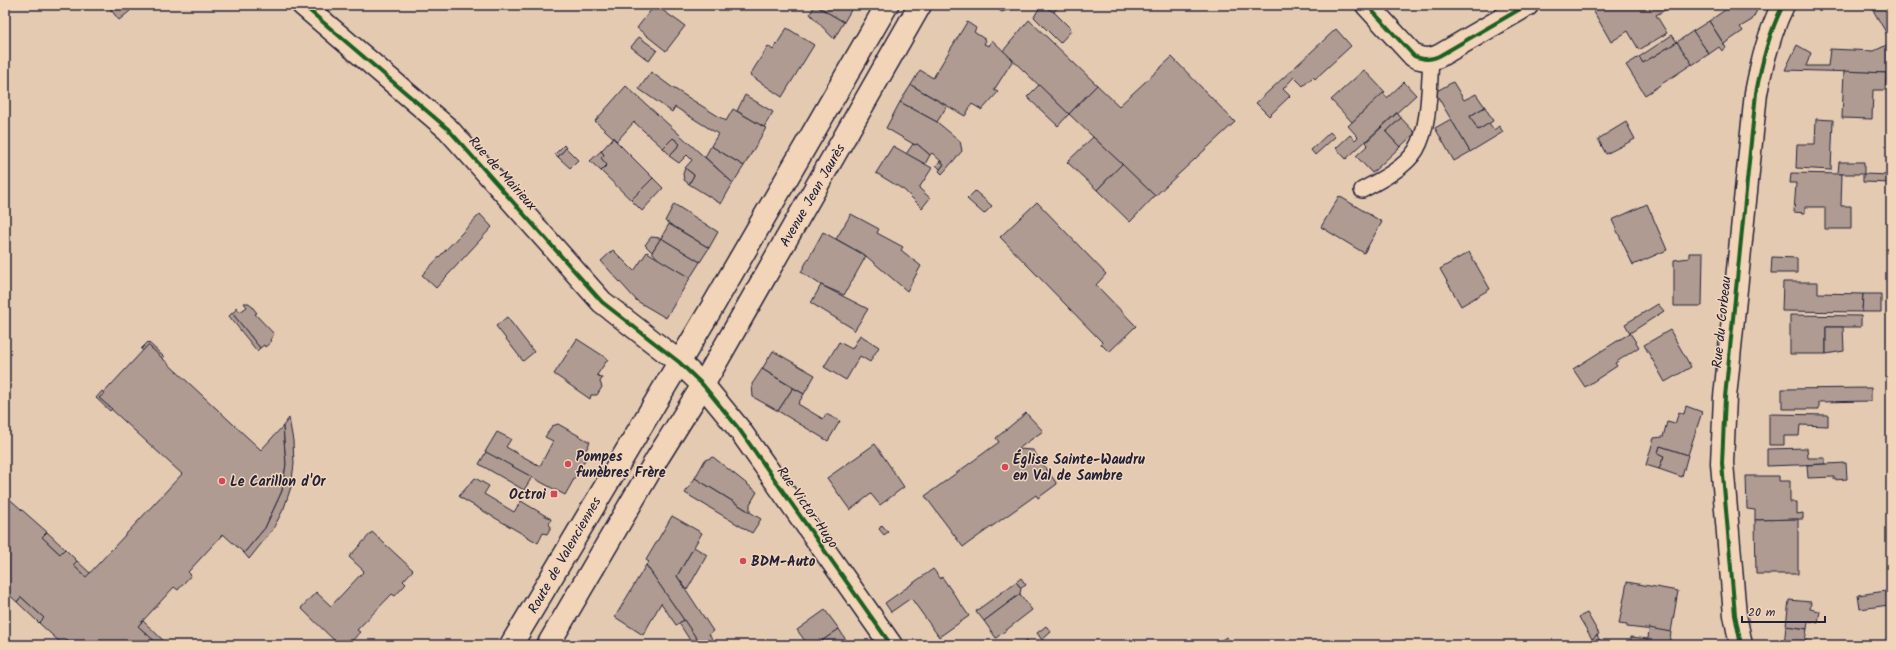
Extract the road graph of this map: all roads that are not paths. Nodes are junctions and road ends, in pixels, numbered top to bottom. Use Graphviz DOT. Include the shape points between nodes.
graph roads {
  1 [pos="303,5"];
  2 [pos="887,5"];
  3 [pos="920,5"];
  4 [pos="1367,5"];
  5 [pos="1527,5"];
  6 [pos="1783,5"];
  7 [pos="1431,59"];
  8 [pos="1362,190"];
  9 [pos="748,246"];
  10 [pos="774,261"];
  11 [pos="680,362"];
  12 [pos="703,385"];
  13 [pos="511,645"];
  14 [pos="548,645"];
  15 [pos="891,645"];
  16 [pos="1741,645"];
  1 -- 11 [label="street, Rue de Mairieux" via="448,129 602,302"];
  2 -- 9 [label="street"];
  3 -- 10 [label="street, Avenue Jean Jaurès"];
  4 -- 7 [label="street" via="1414,56"];
  5 -- 7 [label="street"];
  6 -- 16 [label="street, Rue du Corbeau" via="1773,25 1756,93 1724,397 1722,463 1735,614"];
  7 -- 8 [label="lane" via="1424,131 1416,151 1391,174"];
  9 -- 10 [label="street"];
  9 -- 11 [label="street"];
  10 -- 12 [label="street, Avenue Jean Jaurès"];
  11 -- 12 [label="street, Rue de Mairieux"];
  11 -- 13 [label="street, Route de Valenciennes"];
  12 -- 14 [label="street" via="622,516"];
  12 -- 15 [label="street, Rue Victor-Hugo" via="739,429"];
}
